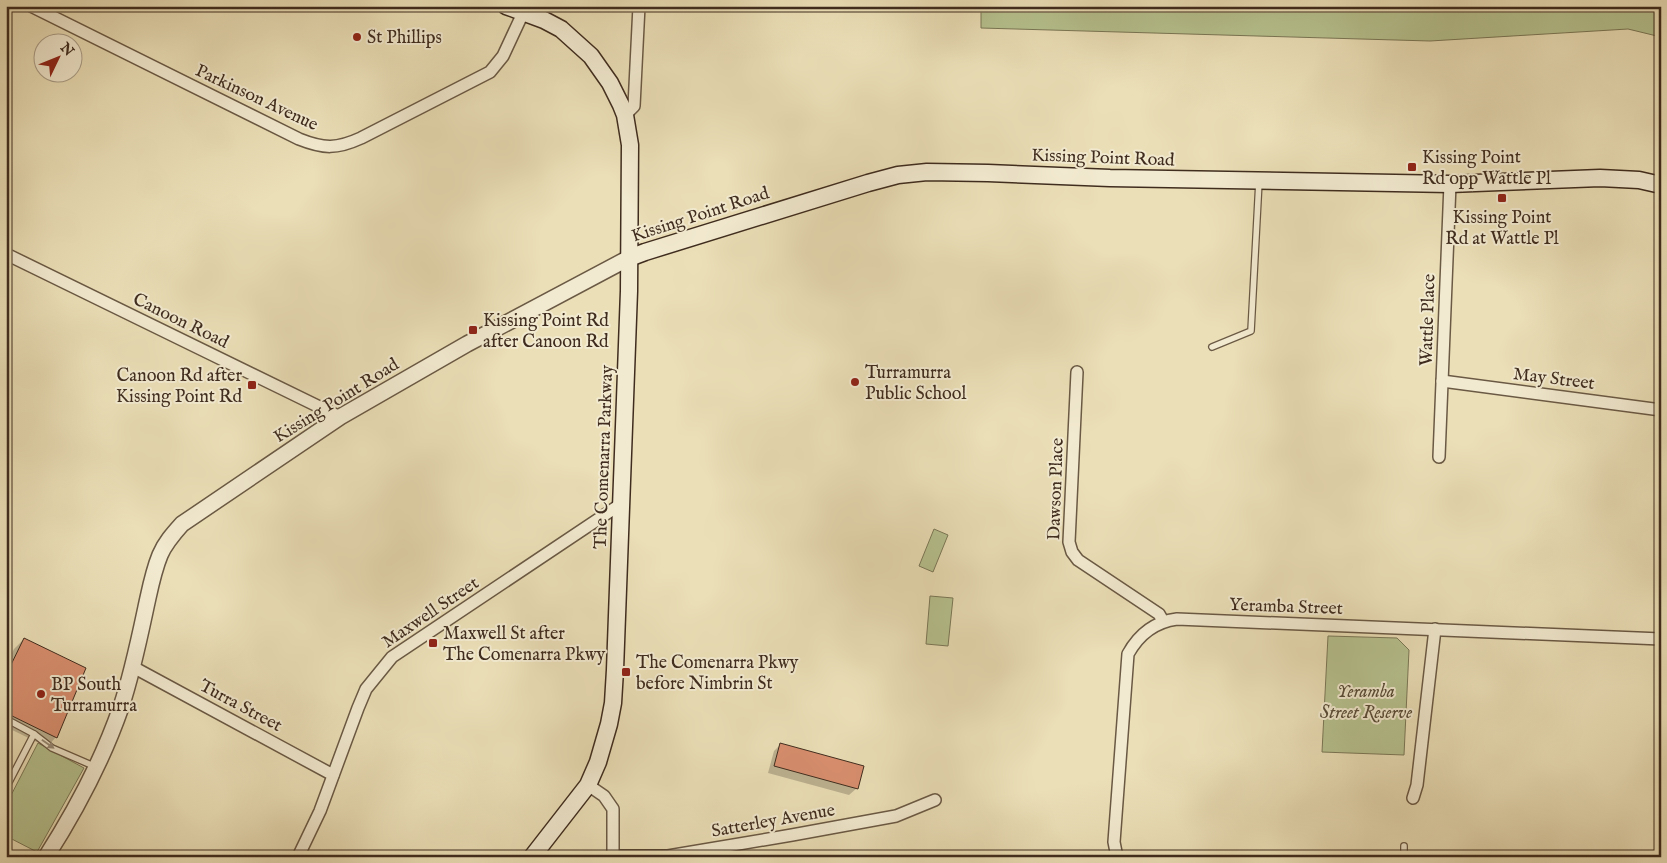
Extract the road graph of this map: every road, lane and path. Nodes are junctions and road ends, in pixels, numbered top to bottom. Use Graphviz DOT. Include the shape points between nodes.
graph roads {
  1 [pos="31,6"];
  2 [pos="506,6"];
  3 [pos="639,6"];
  4 [pos="524,13"];
  5 [pos="625,115"];
  6 [pos="1259,179"];
  7 [pos="1450,184"];
  8 [pos="1661,185"];
  9 [pos="6,254"];
  10 [pos="629,258"];
  11 [pos="1212,347"];
  12 [pos="1077,372"];
  13 [pos="1442,382"];
  14 [pos="1661,410"];
  15 [pos="340,417"];
  16 [pos="1439,457"];
  17 [pos="621,504"];
  18 [pos="1163,621"];
  19 [pos="1434,629"];
  20 [pos="1661,639"];
  21 [pos="133,667"];
  22 [pos="7,722"];
  23 [pos="34,734"];
  24 [pos="96,767"];
  25 [pos="333,775"];
  26 [pos="588,785"];
  27 [pos="6,788"];
  28 [pos="935,800"];
  29 [pos="1410,801"];
  30 [pos="1404,846"];
  31 [pos="46,857"];
  32 [pos="298,857"];
  33 [pos="532,857"];
  34 [pos="613,857"];
  35 [pos="1117,857"];
  36 [pos="1404,857"];
  1 -- 4 [label="street, Parkinson Avenue" via="299,139 334,147 361,138 490,72 503,56"];
  2 -- 4 [label="main road, The Comenarra Parkway"];
  3 -- 5 [label="street" via="634,106"];
  4 -- 5 [label="main road, The Comenarra Parkway" via="561,29 591,56 610,83"];
  5 -- 10 [label="main road, The Comenarra Parkway" via="630,145"];
  6 -- 7 [label="main road, Kissing Point Road"];
  6 -- 10 [label="main road, Kissing Point Road" via="927,172 898,175"];
  6 -- 11 [label="lane" via="1251,332"];
  7 -- 8 [label="main road, Kissing Point Road" via="1600,178"];
  7 -- 13 [label="street, Wattle Place"];
  9 -- 15 [label="street, Canoon Road"];
  10 -- 15 [label="street, Kissing Point Road"];
  10 -- 17 [label="main road, The Comenarra Parkway"];
  12 -- 18 [label="street, Dawson Place" via="1069,542 1072,552 1078,560 1159,614"];
  13 -- 14 [label="street, May Street"];
  13 -- 16 [label="street, Wattle Place"];
  15 -- 21 [label="street, Kissing Point Road" via="182,524 170,537 160,554 154,575"];
  17 -- 25 [label="street, Maxwell Street" via="392,657 366,689"];
  17 -- 26 [label="main road, The Comenarra Parkway" via="613,703 604,744"];
  18 -- 19 [label="street, Yeramba Street"];
  18 -- 35 [label="street, Yeramba Street" via="1134,642 1128,654 1114,842"];
  19 -- 20 [label="street, Yeramba Street"];
  19 -- 29 [label="street" via="1417,785"];
  21 -- 24 [label="street, Kissing Point Road"];
  21 -- 25 [label="street, Turra Street"];
  22 -- 23 [label="lane"];
  23 -- 24 [label="lane, one-way" via="52,748"];
  23 -- 27 [label="lane"];
  24 -- 31 [label="street, Kissing Point Road"];
  25 -- 32 [label="street, Maxwell Street"];
  26 -- 33 [label="main road, The Comenarra Parkway"];
  26 -- 34 [label="street" via="604,796 613,809"];
  28 -- 34 [label="street, Satterley Avenue" via="896,816 792,835 668,856"];
  30 -- 36 [label="lane"];
}
